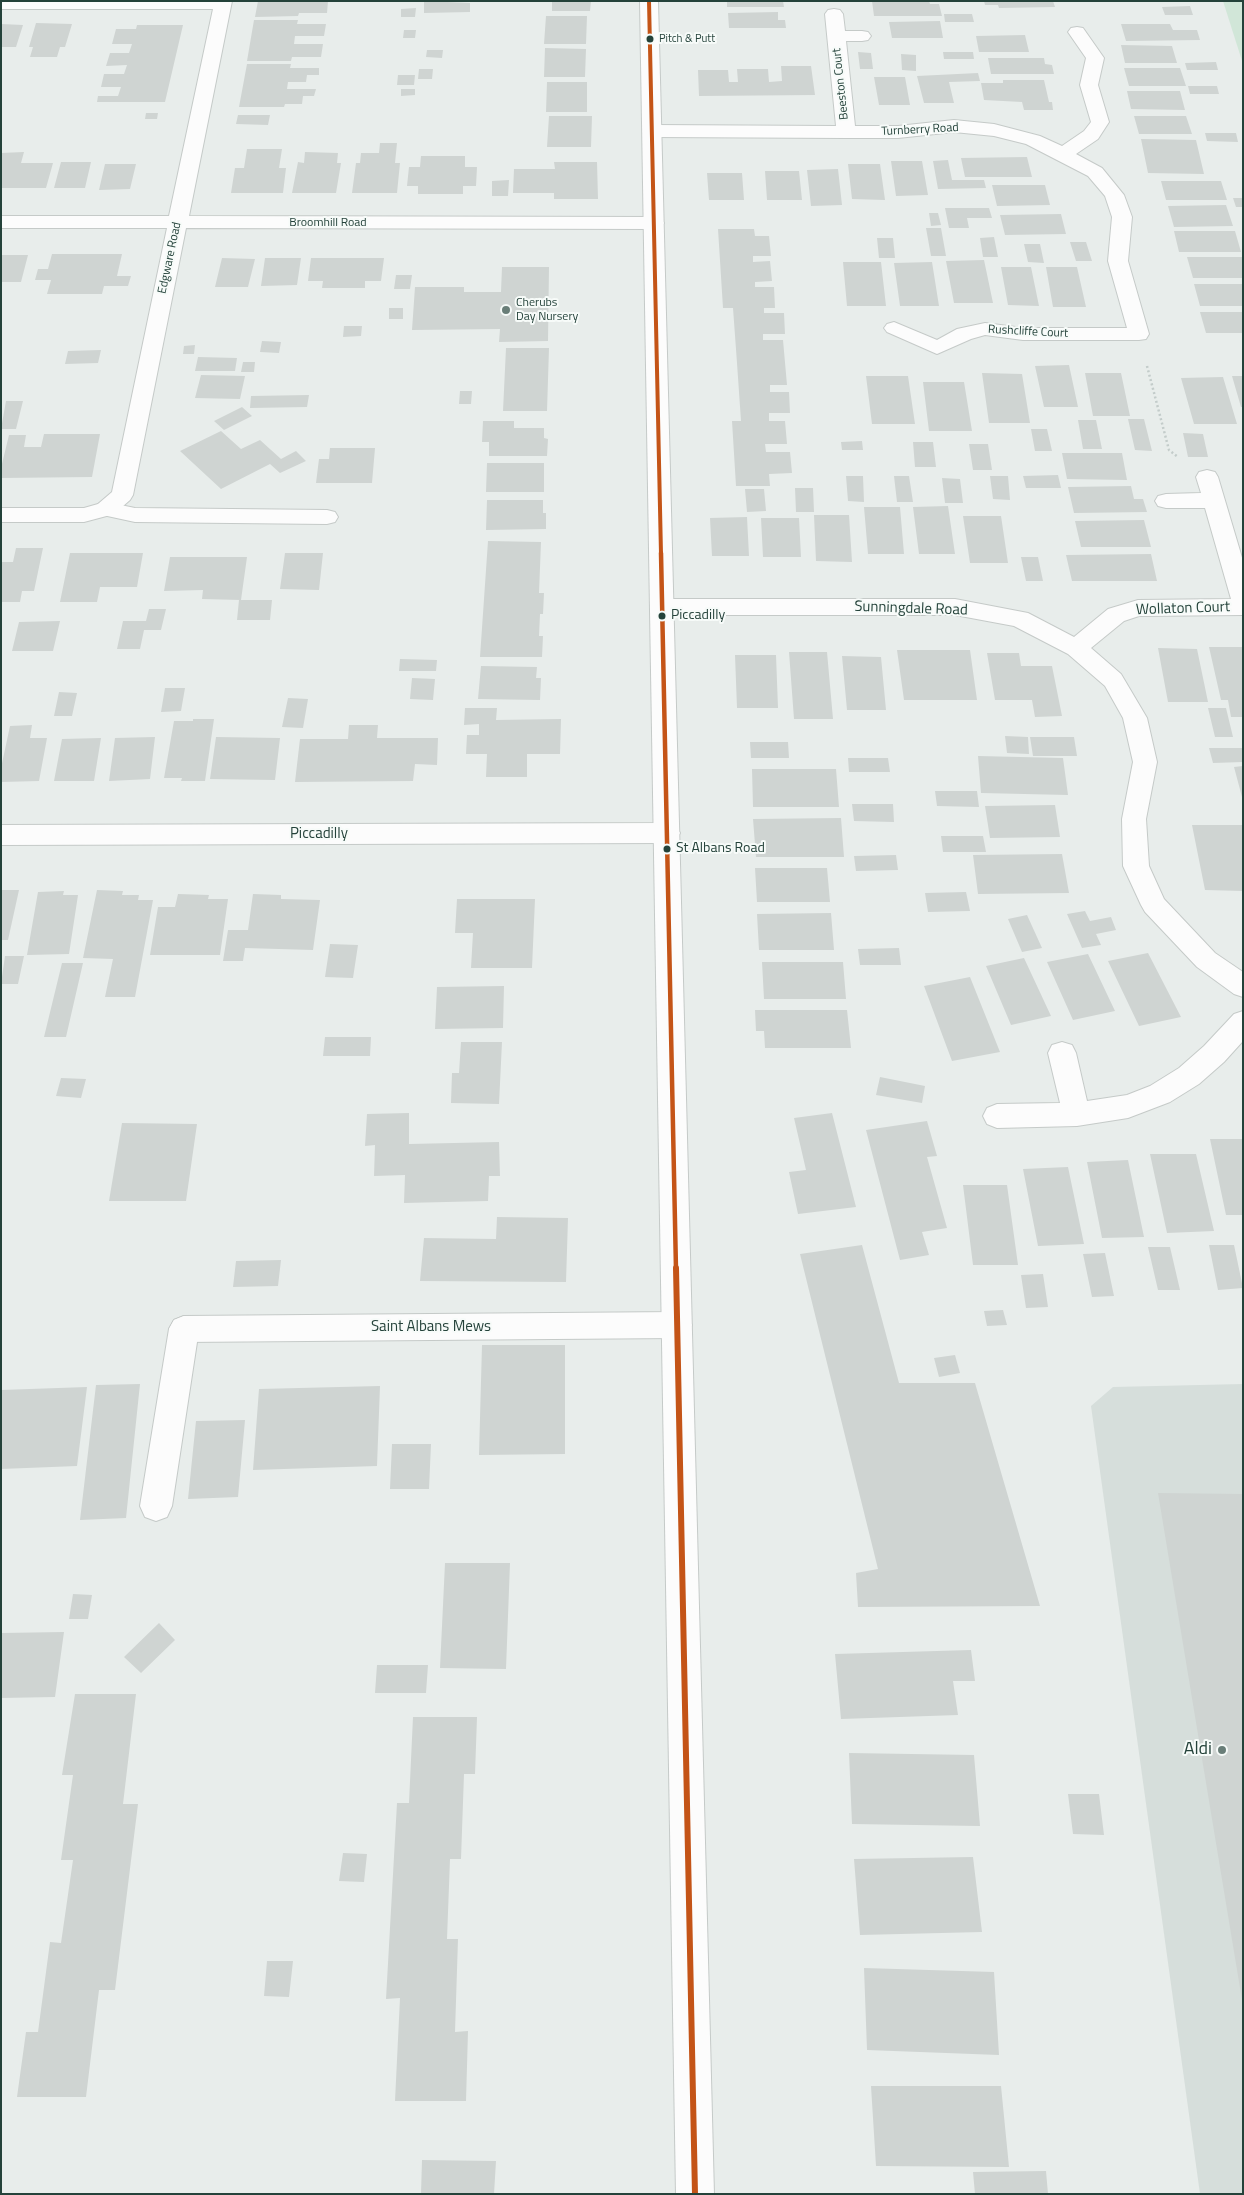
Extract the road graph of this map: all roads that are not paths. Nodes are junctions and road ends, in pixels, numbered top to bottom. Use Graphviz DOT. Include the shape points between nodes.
graph roads {
  1 [pos="649,1"];
  2 [pos="222,3"];
  3 [pos="1,4"];
  4 [pos="834,14"];
  5 [pos="1077,32"];
  6 [pos="836,36"];
  7 [pos="862,36"];
  8 [pos="652,131"];
  9 [pos="846,132"];
  10 [pos="1063,154"];
  11 [pos="1,222"];
  12 [pos="178,222"];
  13 [pos="654,223"];
  14 [pos="894,328"];
  15 [pos="1139,334"];
  16 [pos="1207,477"];
  17 [pos="1214,500"];
  18 [pos="1166,501"];
  19 [pos="106,509"];
  20 [pos="1,515"];
  21 [pos="327,517"];
  22 [pos="1243,601"];
  23 [pos="662,607"];
  24 [pos="1243,607"];
  25 [pos="1076,648"];
  26 [pos="667,833"];
  27 [pos="1,836"];
  28 [pos="1243,986"];
  29 [pos="1241,1026"];
  30 [pos="1062,1053"];
  31 [pos="1077,1114"];
  32 [pos="997,1116"];
  33 [pos="677,1325"];
  34 [pos="156,1506"];
  35 [pos="695,2194"];
  1 -- 8 [label="street"];
  2 -- 3 [label="street"];
  2 -- 12 [label="street, Edgware Road"];
  4 -- 6 [label="street, Beeston Court"];
  5 -- 10 [label="street" via="1095,58 1089,85 1100,122 1091,136"];
  6 -- 7 [label="street, Beeston Court"];
  6 -- 9 [label="street, Beeston Court"];
  8 -- 9 [label="street, Turnberry Road"];
  8 -- 13 [label="street"];
  9 -- 10 [label="street, Turnberry Road" via="898,132 954,126 994,130 1034,140"];
  10 -- 15 [label="street, Turnberry Road" via="1095,172 1114,195 1122,216 1118,261"];
  11 -- 12 [label="street, Broomhill Road"];
  12 -- 13 [label="street, Broomhill Road"];
  12 -- 19 [label="street, Edgware Road" via="122,494"];
  13 -- 23 [label="street"];
  14 -- 15 [label="street, Rushcliffe Court" via="937,348 964,334 985,329 1023,334"];
  16 -- 17 [label="street, Wollaton Court"];
  17 -- 18 [label="street"];
  17 -- 22 [label="street, Wollaton Court"];
  19 -- 20 [label="street" via="84,515"];
  19 -- 21 [label="street" via="135,515"];
  23 -- 25 [label="street, Sunningdale Road" via="955,607 1020,619"];
  23 -- 26 [label="street"];
  24 -- 25 [label="street, Wollaton Court" via="1138,608 1116,616"];
  25 -- 28 [label="street, Sunningdale Road" via="1113,680 1135,718 1145,762 1134,820 1136,866 1154,905 1206,960"];
  26 -- 27 [label="street, Piccadilly"];
  26 -- 33 [label="street"];
  29 -- 31 [label="street" via="1189,1076 1160,1094 1128,1106"];
  30 -- 31 [label="street"];
  31 -- 32 [label="street"];
  33 -- 34 [label="street, Saint Albans Mews" via="184,1329"];
  33 -- 35 [label="street"];
}
